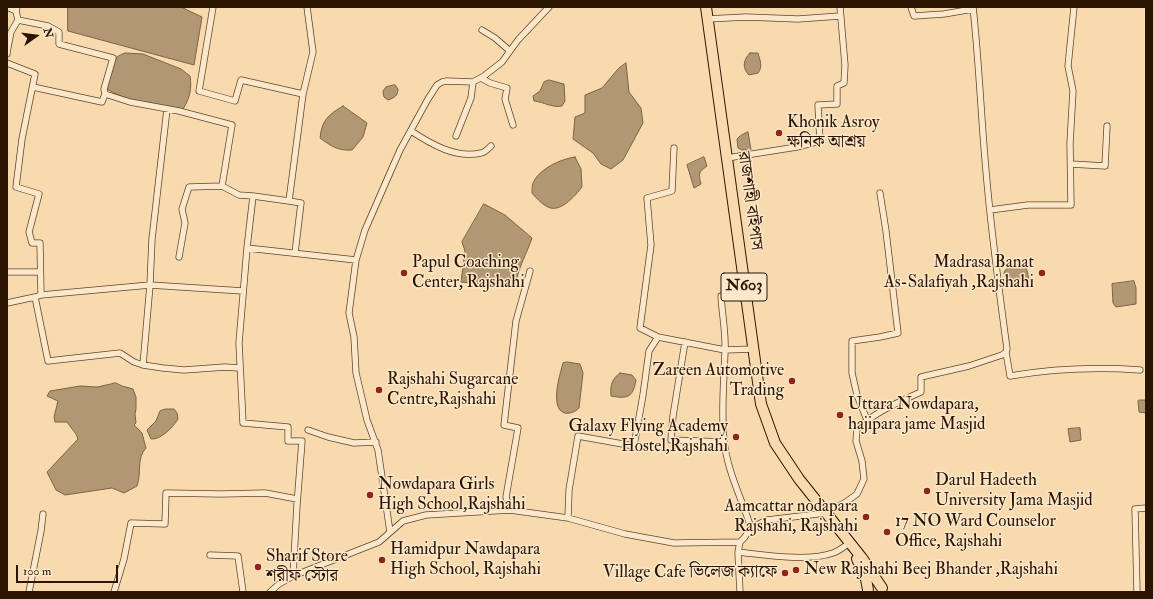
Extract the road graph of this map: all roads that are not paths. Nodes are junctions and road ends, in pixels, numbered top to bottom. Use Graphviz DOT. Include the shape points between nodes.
graph roads {
  1 [pos="7,7"];
  2 [pos="213,7"];
  3 [pos="307,7"];
  4 [pos="549,7"];
  5 [pos="706,7"];
  6 [pos="840,7"];
  7 [pos="911,7"];
  8 [pos="1074,7"];
  9 [pos="973,8"];
  10 [pos="16,9"];
  11 [pos="840,16"];
  12 [pos="707,19"];
  13 [pos="18,20"];
  14 [pos="482,30"];
  15 [pos="8,47"];
  16 [pos="510,51"];
  17 [pos="7,54"];
  18 [pos="7,63"];
  19 [pos="482,78"];
  20 [pos="473,82"];
  21 [pos="32,87"];
  22 [pos="105,94"];
  23 [pos="303,94"];
  24 [pos="167,109"];
  25 [pos="514,125"];
  26 [pos="1107,126"];
  27 [pos="411,131"];
  28 [pos="456,136"];
  29 [pos="491,146"];
  30 [pos="674,148"];
  31 [pos="726,158"];
  32 [pos="1071,164"];
  33 [pos="222,186"];
  34 [pos="880,193"];
  35 [pos="253,196"];
  36 [pos="288,201"];
  37 [pos="990,210"];
  38 [pos="247,248"];
  39 [pos="295,253"];
  40 [pos="179,257"];
  41 [pos="356,260"];
  42 [pos="530,271"];
  43 [pos="7,272"];
  44 [pos="40,272"];
  45 [pos="150,285"];
  46 [pos="243,290"];
  47 [pos="41,295"];
  48 [pos="35,297"];
  49 [pos="746,298"];
  50 [pos="7,303"];
  51 [pos="658,337"];
  52 [pos="685,342"];
  53 [pos="753,349"];
  54 [pos="725,350"];
  55 [pos="1006,352"];
  56 [pos="143,365"];
  57 [pos="239,368"];
  58 [pos="1140,370"];
  59 [pos="867,420"];
  60 [pos="308,430"];
  61 [pos="376,442"];
  62 [pos="724,442"];
  63 [pos="297,499"];
  64 [pos="1146,508"];
  65 [pos="510,510"];
  66 [pos="826,513"];
  67 [pos="43,514"];
  68 [pos="568,518"];
  69 [pos="751,528"];
  70 [pos="390,532"];
  71 [pos="740,542"];
  72 [pos="849,542"];
  73 [pos="738,552"];
  74 [pos="210,555"];
  75 [pos="294,576"];
  76 [pos="885,590"];
  77 [pos="867,591"];
  78 [pos="29,592"];
  79 [pos="114,592"];
  80 [pos="243,592"];
  81 [pos="270,592"];
  82 [pos="740,592"];
  83 [pos="1137,592"];
  1 -- 10 [label="street"];
  2 -- 23 [label="street" via="199,91 235,101 241,80"];
  3 -- 23 [label="street" via="313,52"];
  4 -- 16 [label="street"];
  5 -- 12 [label="highway, রাজশাহী বাইপাস / N603"];
  6 -- 11 [label="street"];
  7 -- 9 [label="street" via="914,16 944,14"];
  8 -- 32 [label="street" via="1068,66 1074,90"];
  9 -- 37 [label="street"];
  10 -- 13 [label="street"];
  11 -- 12 [label="street" via="798,19"];
  11 -- 31 [label="street" via="844,83 837,86 837,104 818,105 820,141 797,148"];
  12 -- 31 [label="highway, রাজশাহী বাইপাস / N603"];
  13 -- 15 [label="street" via="11,32"];
  13 -- 22 [label="street" via="48,26 59,32 59,44 113,58 104,89"];
  14 -- 16 [label="street"];
  15 -- 17 [label="street"];
  16 -- 19 [label="street" via="502,62"];
  18 -- 21 [label="street" via="35,74"];
  19 -- 20 [label="street"];
  19 -- 25 [label="street" via="507,88 505,99"];
  20 -- 27 [label="street" via="447,81 437,85"];
  20 -- 28 [label="street" via="471,98"];
  21 -- 22 [label="street" via="102,102"];
  21 -- 44 [label="street" via="16,187 39,194 29,232 32,243 40,243"];
  22 -- 24 [label="street"];
  23 -- 36 [label="street"];
  24 -- 33 [label="street" via="232,125"];
  24 -- 45 [label="street" via="152,239"];
  26 -- 32 [label="street" via="1105,166"];
  27 -- 29 [label="street" via="431,144 462,154 482,153"];
  27 -- 41 [label="street" via="365,230"];
  30 -- 51 [label="street" via="672,191 647,198 651,245 640,328"];
  31 -- 49 [label="highway, রাজশাহী বাইপাস / N603"];
  32 -- 37 [label="street" via="1071,205 1028,205"];
  33 -- 35 [label="street" via="239,195"];
  33 -- 40 [label="street" via="189,187 182,210 185,223"];
  34 -- 59 [label="street" via="898,333 852,342 852,373"];
  35 -- 36 [label="street"];
  35 -- 38 [label="street"];
  36 -- 39 [label="street" via="301,203"];
  37 -- 55 [label="street"];
  38 -- 39 [label="street"];
  38 -- 46 [label="street"];
  39 -- 41 [label="street"];
  41 -- 61 [label="street" via="348,313 354,337 356,373 367,420"];
  42 -- 65 [label="street" via="516,321 504,425 518,428 506,497"];
  43 -- 44 [label="street"];
  44 -- 47 [label="street"];
  45 -- 46 [label="street"];
  45 -- 47 [label="street"];
  45 -- 56 [label="street"];
  46 -- 57 [label="street"];
  47 -- 48 [label="street"];
  48 -- 50 [label="street"];
  48 -- 56 [label="street" via="48,361 120,353"];
  49 -- 53 [label="highway, রাজশাহী বাইপাস / N603"];
  49 -- 54 [label="street" via="721,296"];
  51 -- 52 [label="street"];
  51 -- 68 [label="street" via="649,351 634,446 578,436 569,490"];
  52 -- 54 [label="street"];
  52 -- 62 [label="street" via="671,440"];
  53 -- 54 [label="street"];
  53 -- 66 [label="highway, রাজশাহী বাইপাস / N603" via="761,404 775,443"];
  54 -- 62 [label="street" via="722,414"];
  55 -- 58 [label="street" via="1010,376 1114,368"];
  55 -- 59 [label="street" via="969,366 921,377 921,392"];
  56 -- 57 [label="street" via="184,370"];
  57 -- 63 [label="street" via="243,423 288,427 288,441 302,441"];
  59 -- 66 [label="street" via="857,429 856,441 864,479 857,494"];
  60 -- 61 [label="street" via="354,443"];
  61 -- 70 [label="street"];
  62 -- 69 [label="street" via="733,480"];
  63 -- 75 [label="street"];
  63 -- 79 [label="street" via="265,492 166,493 165,524 131,523"];
  64 -- 83 [label="street" via="1135,509"];
  65 -- 68 [label="street"];
  65 -- 70 [label="street" via="426,515 403,521"];
  66 -- 69 [label="street" via="767,520"];
  66 -- 72 [label="highway, রাজশাহী বাইপাস / N603"];
  67 -- 78 [label="street"];
  68 -- 71 [label="street" via="625,534 674,543"];
  69 -- 71 [label="street"];
  70 -- 75 [label="street" via="379,542"];
  71 -- 73 [label="street"];
  72 -- 73 [label="street" via="834,552 817,556 776,556"];
  72 -- 76 [label="highway, N603"];
  72 -- 77 [label="highway, N603" via="863,570"];
  73 -- 82 [label="street"];
  74 -- 80 [label="street" via="238,556"];
  75 -- 81 [label="street"];
  76 -- 77 [label="highway, N603" via="872,588"];
}
